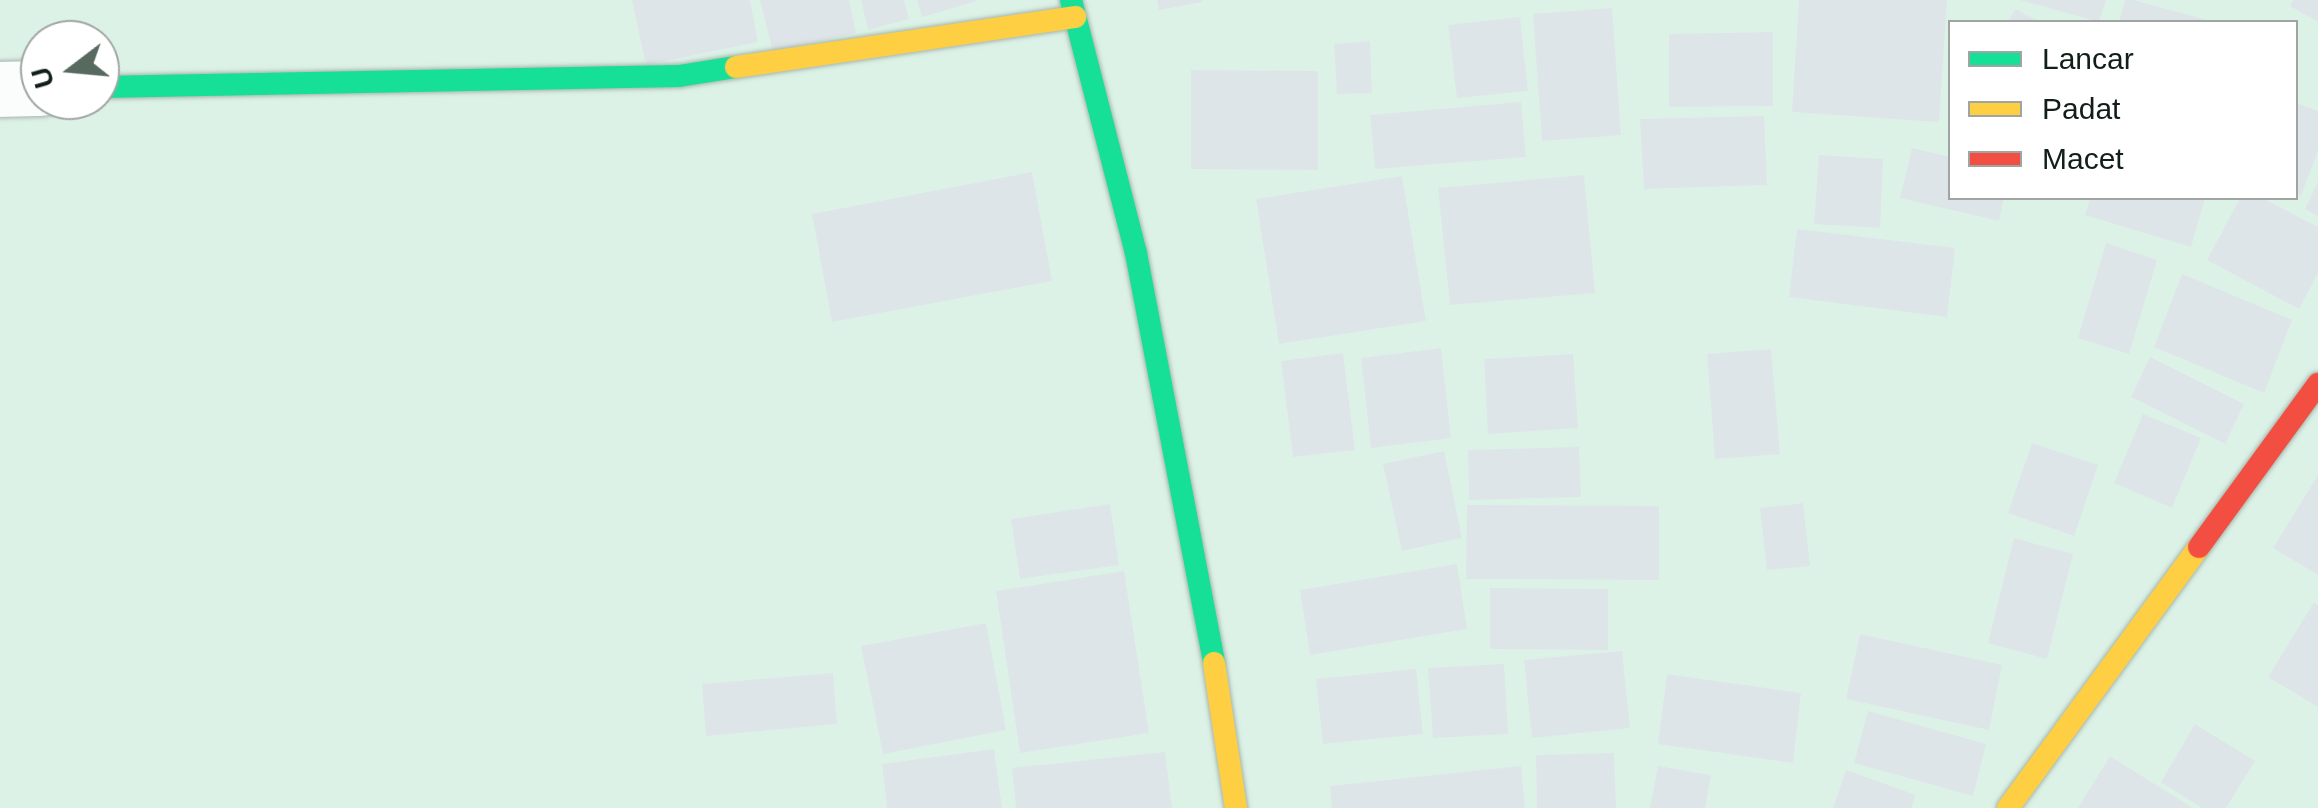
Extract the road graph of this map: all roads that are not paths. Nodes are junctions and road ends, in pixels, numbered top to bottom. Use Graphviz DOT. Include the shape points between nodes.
graph roads {
  1 [pos="1073,9"];
  2 [pos="120,87"];
  3 [pos="2318,384"];
  4 [pos="1236,808"];
  5 [pos="2008,808"];
  1 -- 2 [label="street" via="679,76"];
  1 -- 4 [label="street" via="1136,253"];
  3 -- 5 [label="street"];
}
